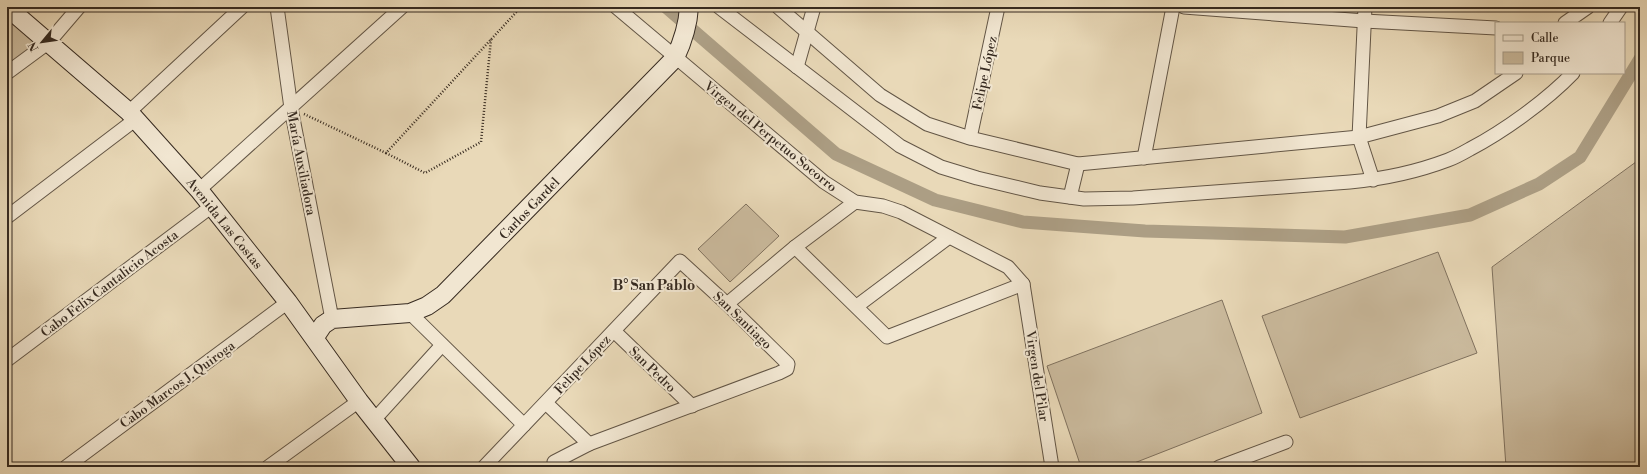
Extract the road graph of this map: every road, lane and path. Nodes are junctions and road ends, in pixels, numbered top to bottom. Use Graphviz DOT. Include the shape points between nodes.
graph roads {
  1 [pos="7,7"];
  2 [pos="79,7"];
  3 [pos="242,7"];
  4 [pos="277,7"];
  5 [pos="402,7"];
  6 [pos="521,7"];
  7 [pos="616,7"];
  8 [pos="689,7"];
  9 [pos="719,7"];
  10 [pos="778,7"];
  11 [pos="814,7"];
  12 [pos="998,7"];
  13 [pos="1173,7"];
  14 [pos="1184,7"];
  15 [pos="1365,7"];
  16 [pos="1588,7"];
  17 [pos="1621,7"];
  18 [pos="1364,21"];
  19 [pos="1566,22"];
  20 [pos="1611,22"];
  21 [pos="1495,28"];
  22 [pos="806,33"];
  23 [pos="492,38"];
  24 [pos="49,42"];
  25 [pos="675,58"];
  26 [pos="797,67"];
  27 [pos="7,73"];
  28 [pos="1514,74"];
  29 [pos="1571,74"];
  30 [pos="291,108"];
  31 [pos="133,115"];
  32 [pos="1359,137"];
  33 [pos="970,138"];
  34 [pos="386,152"];
  35 [pos="1144,158"];
  36 [pos="1078,164"];
  37 [pos="1372,180"];
  38 [pos="199,190"];
  39 [pos="1070,197"];
  40 [pos="855,202"];
  41 [pos="212,206"];
  42 [pos="7,217"];
  43 [pos="949,237"];
  44 [pos="795,247"];
  45 [pos="680,261"];
  46 [pos="1023,284"];
  47 [pos="288,302"];
  48 [pos="727,304"];
  49 [pos="857,306"];
  50 [pos="410,313"];
  51 [pos="332,319"];
  52 [pos="614,331"];
  53 [pos="314,337"];
  54 [pos="442,345"];
  55 [pos="7,360"];
  56 [pos="359,401"];
  57 [pos="546,403"];
  58 [pos="692,406"];
  59 [pos="374,420"];
  60 [pos="524,425"];
  61 [pos="1286,442"];
  62 [pos="589,444"];
  63 [pos="555,464"];
  64 [pos="66,467"];
  65 [pos="268,467"];
  66 [pos="411,467"];
  67 [pos="484,467"];
  68 [pos="1052,467"];
  69 [pos="1219,467"];
  1 -- 24 [label="street, Avenida Las Costas"];
  2 -- 24 [label="street"];
  3 -- 31 [label="street"];
  4 -- 30 [label="street, María Auxiliadora"];
  5 -- 30 [label="street"];
  6 -- 23 [label="path"];
  7 -- 25 [label="street, Virgen del Perpetuo Socorro"];
  8 -- 25 [label="street, Carlos Gardel" via="682,44"];
  9 -- 26 [label="street"];
  10 -- 22 [label="street"];
  11 -- 22 [label="street"];
  12 -- 33 [label="street, Felipe López"];
  13 -- 35 [label="street"];
  14 -- 18 [label="street"];
  15 -- 18 [label="street"];
  16 -- 19 [label="street"];
  17 -- 20 [label="street"];
  18 -- 21 [label="street"];
  18 -- 32 [label="street"];
  22 -- 26 [label="street"];
  22 -- 33 [label="street" via="880,96 927,124"];
  23 -- 34 [label="path"];
  23 -- 34 [label="path" via="481,142 425,173"];
  24 -- 27 [label="street"];
  24 -- 31 [label="street, Avenida Las Costas"];
  25 -- 40 [label="street, Virgen del Perpetuo Socorro" via="824,182"];
  25 -- 50 [label="street, Carlos Gardel" via="443,295"];
  26 -- 39 [label="street" via="900,146 941,167 1040,193"];
  28 -- 32 [label="street" via="1475,100 1445,113"];
  29 -- 37 [label="street" via="1532,109 1489,139 1449,160"];
  30 -- 34 [label="path"];
  30 -- 38 [label="street"];
  30 -- 51 [label="street, María Auxiliadora"];
  31 -- 38 [label="street, Avenida Las Costas"];
  31 -- 42 [label="street"];
  32 -- 35 [label="street"];
  32 -- 37 [label="street"];
  33 -- 36 [label="street"];
  35 -- 36 [label="street"];
  36 -- 39 [label="street"];
  37 -- 39 [label="street" via="1133,198"];
  38 -- 41 [label="street, Avenida Las Costas"];
  40 -- 43 [label="street, Virgen del Perpetuo Socorro" via="883,206 901,212"];
  40 -- 44 [label="street"];
  41 -- 47 [label="street, Avenida Las Costas"];
  41 -- 55 [label="street, Cabo Felix Cantalicio Acosta"];
  43 -- 46 [label="street, Virgen del Perpetuo Socorro" via="1008,267"];
  43 -- 49 [label="street"];
  44 -- 48 [label="street"];
  44 -- 49 [label="street"];
  45 -- 48 [label="street, San Santiago"];
  45 -- 52 [label="street, Felipe López"];
  46 -- 49 [label="street" via="888,337"];
  46 -- 68 [label="street, Virgen del Pilar"];
  47 -- 53 [label="street, Avenida Las Costas"];
  47 -- 64 [label="street, Cabo Marcos J. Quiroga"];
  48 -- 58 [label="street, San Santiago" via="788,364 787,369"];
  50 -- 51 [label="street, Carlos Gardel"];
  50 -- 54 [label="street"];
  51 -- 53 [label="street" via="323,325"];
  52 -- 57 [label="street, Felipe López"];
  52 -- 58 [label="street, San Pedro"];
  53 -- 56 [label="street, Avenida Las Costas"];
  54 -- 59 [label="street"];
  54 -- 60 [label="street"];
  56 -- 59 [label="street, Avenida Las Costas"];
  56 -- 65 [label="street"];
  57 -- 60 [label="street, Felipe López"];
  57 -- 62 [label="street"];
  58 -- 62 [label="street"];
  59 -- 66 [label="street, Avenida Las Costas"];
  60 -- 67 [label="street, Felipe López"];
  61 -- 69 [label="street"];
  62 -- 63 [label="street"];
}
